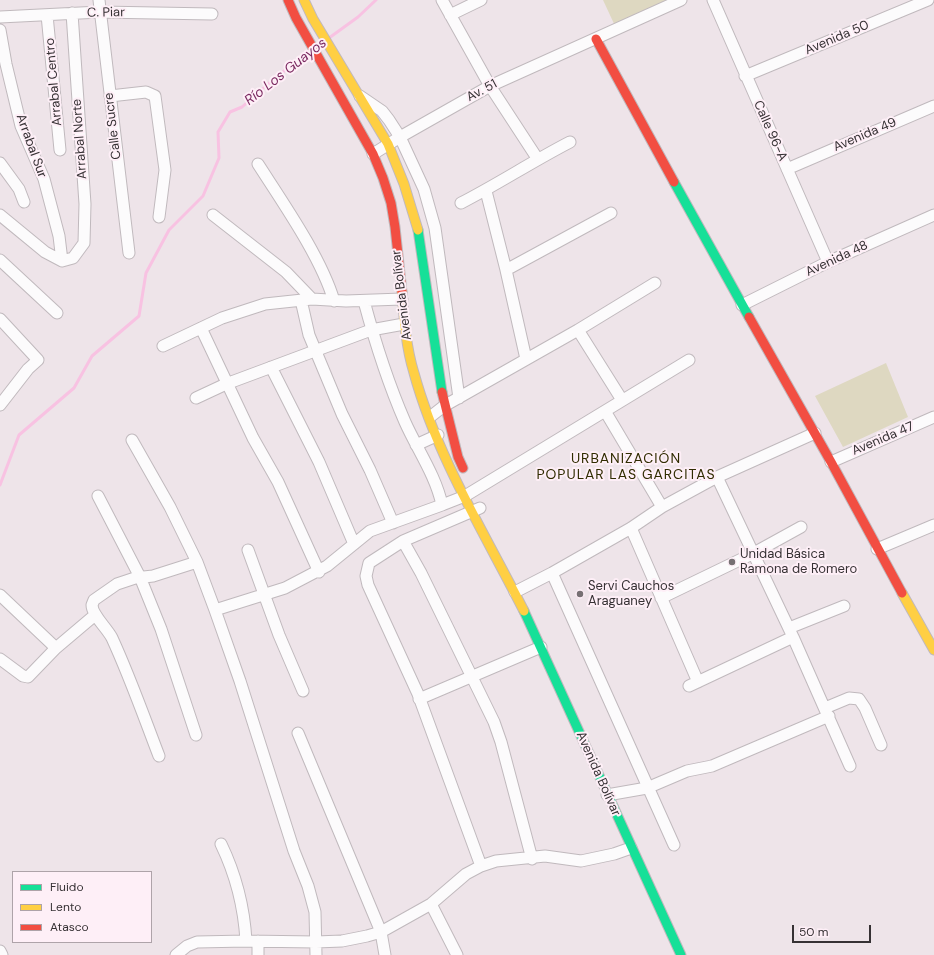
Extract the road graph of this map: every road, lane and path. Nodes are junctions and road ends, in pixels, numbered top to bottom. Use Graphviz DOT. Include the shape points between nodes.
graph roads {
  1 [pos="99,0"];
  2 [pos="288,0"];
  3 [pos="304,0"];
  4 [pos="442,0"];
  5 [pos="482,0"];
  6 [pos="681,0"];
  7 [pos="713,0"];
  8 [pos="928,0"];
  9 [pos="100,12"];
  10 [pos="72,13"];
  11 [pos="212,14"];
  12 [pos="47,15"];
  13 [pos="450,15"];
  14 [pos="0,17"];
  15 [pos="0,30"];
  16 [pos="596,39"];
  17 [pos="745,76"];
  18 [pos="490,86"];
  19 [pos="357,95"];
  20 [pos="110,96"];
  21 [pos="934,106"];
  22 [pos="400,136"];
  23 [pos="570,142"];
  24 [pos="388,144"];
  25 [pos="60,150"];
  26 [pos="374,154"];
  27 [pos="537,158"];
  28 [pos="0,163"];
  29 [pos="258,164"];
  30 [pos="792,166"];
  31 [pos="486,191"];
  32 [pos="24,202"];
  33 [pos="461,203"];
  34 [pos="611,213"];
  35 [pos="0,215"];
  36 [pos="214,215"];
  37 [pos="934,215"];
  38 [pos="159,217"];
  39 [pos="129,253"];
  40 [pos="0,260"];
  41 [pos="66,260"];
  42 [pos="828,262"];
  43 [pos="506,270"];
  44 [pos="655,284"];
  45 [pos="402,299"];
  46 [pos="306,300"];
  47 [pos="334,301"];
  48 [pos="364,301"];
  49 [pos="742,305"];
  50 [pos="448,311"];
  51 [pos="57,313"];
  52 [pos="431,315"];
  53 [pos="0,319"];
  54 [pos="404,324"];
  55 [pos="201,328"];
  56 [pos="371,330"];
  57 [pos="578,330"];
  58 [pos="163,346"];
  59 [pos="316,351"];
  60 [pos="526,359"];
  61 [pos="689,360"];
  62 [pos="271,367"];
  63 [pos="226,384"];
  64 [pos="196,398"];
  65 [pos="459,398"];
  66 [pos="622,400"];
  67 [pos="0,405"];
  68 [pos="444,406"];
  69 [pos="605,411"];
  70 [pos="430,417"];
  71 [pos="934,417"];
  72 [pos="815,433"];
  73 [pos="438,436"];
  74 [pos="132,440"];
  75 [pos="416,445"];
  76 [pos="831,462"];
  77 [pos="717,477"];
  78 [pos="469,487"];
  79 [pos="98,496"];
  80 [pos="442,505"];
  81 [pos="662,506"];
  82 [pos="476,510"];
  83 [pos="393,524"];
  84 [pos="934,525"];
  85 [pos="801,527"];
  86 [pos="631,528"];
  87 [pos="403,541"];
  88 [pos="354,544"];
  89 [pos="877,549"];
  90 [pos="248,550"];
  91 [pos="752,554"];
  92 [pos="197,562"];
  93 [pos="319,572"];
  94 [pos="552,573"];
  95 [pos="140,577"];
  96 [pos="514,592"];
  97 [pos="266,594"];
  98 [pos="0,595"];
  99 [pos="661,598"];
  100 [pos="844,606"];
  101 [pos="214,610"];
  102 [pos="95,615"];
  103 [pos="791,633"];
  104 [pos="930,633"];
  105 [pos="541,647"];
  106 [pos="56,648"];
  107 [pos="934,650"];
  108 [pos="0,659"];
  109 [pos="471,676"];
  110 [pos="303,691"];
  111 [pos="420,699"];
  112 [pos="827,712"];
  113 [pos="298,733"];
  114 [pos="196,735"];
  115 [pos="881,746"];
  116 [pos="159,756"];
  117 [pos="850,766"];
  118 [pos="648,788"];
  119 [pos="607,794"];
  120 [pos="221,844"];
  121 [pos="674,845"];
  122 [pos="631,848"];
  123 [pos="532,859"];
  124 [pos="481,866"];
  125 [pos="432,904"];
  126 [pos="381,932"];
  127 [pos="246,941"];
  128 [pos="258,941"];
  129 [pos="316,942"];
  130 [pos="0,951"];
  131 [pos="2,955"];
  132 [pos="176,955"];
  133 [pos="258,955"];
  134 [pos="316,955"];
  135 [pos="385,955"];
  136 [pos="457,955"];
  137 [pos="681,955"];
  1 -- 9 [label="street, Calle Sucre"];
  2 -- 26 [label="main road, Avenida Bolívar"];
  3 -- 19 [label="main road, Avenida Bolívar"];
  4 -- 13 [label="street"];
  5 -- 13 [label="street"];
  6 -- 16 [label="street, Av. 51"];
  7 -- 17 [label="street, Calle 96-A"];
  8 -- 17 [label="street, Avenida 50"];
  9 -- 10 [label="street, C. Piar"];
  9 -- 11 [label="street, C. Piar"];
  9 -- 20 [label="street, Calle Sucre"];
  10 -- 12 [label="street, C. Piar"];
  10 -- 41 [label="street, Arrabal Norte" via="85,204 84,243 79,253"];
  12 -- 14 [label="street, C. Piar"];
  12 -- 25 [label="street, Arrabal Centro"];
  13 -- 18 [label="street"];
  15 -- 41 [label="street, Arrabal Sur" via="21,126 44,179"];
  16 -- 18 [label="street, Av. 51"];
  16 -- 49 [label="main road"];
  17 -- 30 [label="street, Calle 96-A"];
  18 -- 22 [label="street, Av. 51"];
  18 -- 27 [label="street"];
  19 -- 22 [label="street" via="382,111"];
  19 -- 24 [label="main road, Avenida Bolívar"];
  20 -- 38 [label="street" via="146,92 154,96 165,170"];
  20 -- 39 [label="street, Calle Sucre"];
  21 -- 30 [label="street, Avenida 49"];
  22 -- 24 [label="street, Av. 51"];
  22 -- 50 [label="street" via="424,189 433,221"];
  23 -- 27 [label="street"];
  24 -- 26 [label="street, Av. 51"];
  24 -- 52 [label="main road, Avenida Bolívar" via="417,222"];
  26 -- 45 [label="main road, Avenida Bolívar" via="384,177 391,204"];
  27 -- 31 [label="street"];
  28 -- 32 [label="street" via="19,189"];
  29 -- 47 [label="street" via="330,286"];
  30 -- 42 [label="street, Calle 96-A"];
  31 -- 33 [label="street"];
  31 -- 43 [label="street"];
  34 -- 43 [label="street"];
  35 -- 41 [label="street" via="45,252"];
  36 -- 46 [label="street" via="286,272"];
  37 -- 42 [label="street, Avenida 48"];
  40 -- 51 [label="street"];
  42 -- 49 [label="street, Avenida 48"];
  43 -- 60 [label="street"];
  44 -- 57 [label="street"];
  45 -- 48 [label="street"];
  45 -- 54 [label="main road, Avenida Bolívar"];
  46 -- 47 [label="street"];
  46 -- 55 [label="street" via="265,304"];
  46 -- 59 [label="street" via="309,335"];
  47 -- 48 [label="street"];
  48 -- 56 [label="street"];
  49 -- 72 [label="main road"];
  50 -- 52 [label="street"];
  50 -- 65 [label="street"];
  52 -- 68 [label="main road, Avenida Bolívar"];
  53 -- 67 [label="street" via="38,360"];
  54 -- 56 [label="street"];
  54 -- 70 [label="main road, Avenida Bolívar" via="413,371 420,396"];
  55 -- 58 [label="street"];
  55 -- 63 [label="street"];
  56 -- 59 [label="street"];
  56 -- 75 [label="street"];
  57 -- 60 [label="street"];
  57 -- 66 [label="street"];
  59 -- 62 [label="street"];
  59 -- 83 [label="street"];
  60 -- 65 [label="street"];
  61 -- 66 [label="street"];
  62 -- 63 [label="street"];
  62 -- 88 [label="street" via="319,462"];
  63 -- 64 [label="street"];
  63 -- 93 [label="street" via="275,475"];
  65 -- 68 [label="street"];
  66 -- 69 [label="street"];
  68 -- 70 [label="street"];
  68 -- 78 [label="main road, Avenida Bolívar"];
  69 -- 78 [label="street"];
  69 -- 81 [label="street"];
  70 -- 73 [label="main road, Avenida Bolívar"];
  71 -- 76 [label="street, Avenida 47"];
  72 -- 76 [label="main road"];
  72 -- 77 [label="street"];
  73 -- 75 [label="street"];
  73 -- 78 [label="main road, Avenida Bolívar"];
  74 -- 92 [label="street" via="170,507"];
  75 -- 80 [label="street"];
  76 -- 89 [label="main road"];
  77 -- 81 [label="street"];
  77 -- 91 [label="street"];
  78 -- 80 [label="street"];
  78 -- 82 [label="main road, Avenida Bolívar"];
  79 -- 95 [label="street"];
  80 -- 83 [label="street"];
  81 -- 86 [label="street"];
  82 -- 87 [label="street"];
  82 -- 96 [label="main road, Avenida Bolívar"];
  83 -- 88 [label="street" via="370,531"];
  84 -- 89 [label="street"];
  85 -- 91 [label="street"];
  86 -- 94 [label="street"];
  86 -- 99 [label="street"];
  87 -- 109 [label="street"];
  87 -- 111 [label="street" via="369,563 366,576"];
  88 -- 93 [label="street"];
  89 -- 104 [label="main road"];
  90 -- 97 [label="street"];
  91 -- 99 [label="street"];
  91 -- 103 [label="street"];
  92 -- 95 [label="street" via="153,576"];
  92 -- 101 [label="street"];
  93 -- 97 [label="street"];
  94 -- 96 [label="street"];
  94 -- 118 [label="street"];
  95 -- 102 [label="street" via="117,584 94,600 92,608"];
  95 -- 114 [label="street" via="161,629"];
  96 -- 105 [label="main road, Avenida Bolívar"];
  97 -- 101 [label="street"];
  97 -- 110 [label="street" via="279,635"];
  98 -- 106 [label="street"];
  99 -- 103 [label="street" via="694,684"];
  100 -- 103 [label="street"];
  101 -- 129 [label="street" via="308,886 315,912"];
  102 -- 106 [label="street"];
  102 -- 116 [label="street" via="115,644"];
  103 -- 112 [label="street"];
  104 -- 107 [label="main road"];
  105 -- 109 [label="street"];
  105 -- 119 [label="main road, Avenida Bolívar"];
  106 -- 108 [label="street" via="28,677"];
  109 -- 111 [label="street"];
  109 -- 123 [label="street" via="501,742"];
  111 -- 124 [label="street"];
  112 -- 115 [label="street" via="849,698 859,699"];
  112 -- 117 [label="street"];
  112 -- 118 [label="street" via="728,760 687,771"];
  113 -- 126 [label="street"];
  118 -- 119 [label="street"];
  118 -- 121 [label="street"];
  119 -- 122 [label="main road, Avenida Bolívar"];
  120 -- 127 [label="street" via="237,883"];
  122 -- 123 [label="street" via="581,861 545,856"];
  122 -- 137 [label="main road, Avenida Bolívar"];
  123 -- 124 [label="street" via="496,861"];
  124 -- 125 [label="street" via="466,874"];
  125 -- 126 [label="street"];
  125 -- 136 [label="street"];
  126 -- 129 [label="street" via="342,941"];
  126 -- 135 [label="street"];
  127 -- 128 [label="street"];
  127 -- 132 [label="street" via="197,942"];
  128 -- 129 [label="street"];
  128 -- 133 [label="street"];
  129 -- 134 [label="street"];
  130 -- 131 [label="street"];
}
